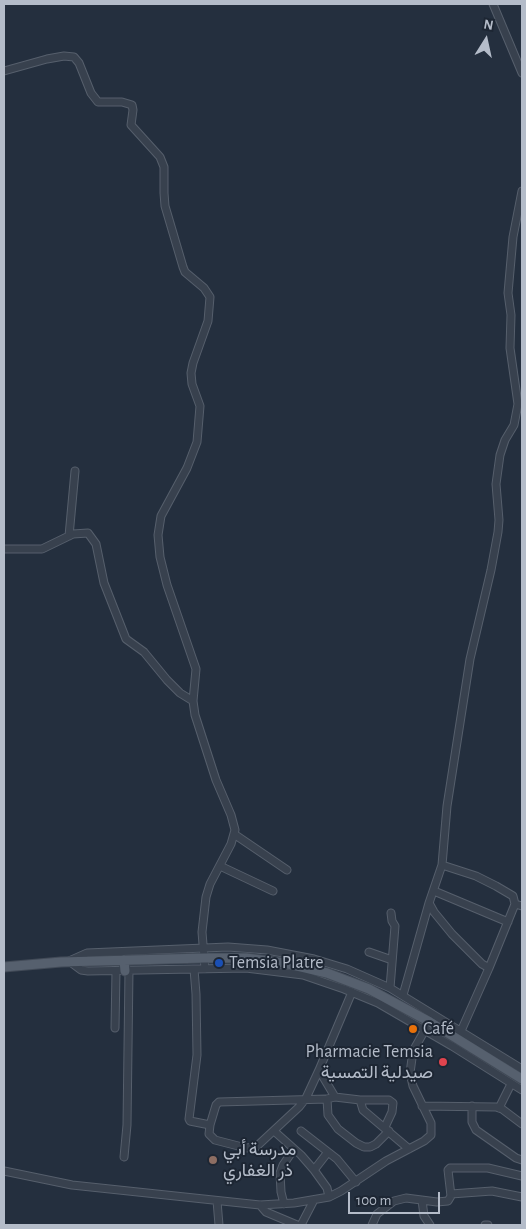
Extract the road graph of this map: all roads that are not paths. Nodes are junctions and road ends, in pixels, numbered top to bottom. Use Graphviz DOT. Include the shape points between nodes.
graph roads {
  1 [pos="494,4"];
  2 [pos="4,71"];
  3 [pos="522,73"];
  4 [pos="522,191"];
  5 [pos="75,471"];
  6 [pos="69,536"];
  7 [pos="4,549"];
  8 [pos="194,701"];
  9 [pos="234,834"];
  10 [pos="442,865"];
  11 [pos="220,866"];
  12 [pos="287,870"];
  13 [pos="273,891"];
  14 [pos="434,891"];
  15 [pos="429,903"];
  16 [pos="519,905"];
  17 [pos="391,912"];
  18 [pos="508,922"];
  19 [pos="204,948"];
  20 [pos="369,952"];
  21 [pos="204,958"];
  22 [pos="314,959"];
  23 [pos="124,960"];
  24 [pos="392,960"];
  25 [pos="69,961"];
  26 [pos="4,967"];
  27 [pos="489,968"];
  28 [pos="194,969"];
  29 [pos="205,969"];
  30 [pos="312,969"];
  31 [pos="123,971"];
  32 [pos="347,982"];
  33 [pos="390,988"];
  34 [pos="403,995"];
  35 [pos="432,1018"];
  36 [pos="115,1028"];
  37 [pos="424,1030"];
  38 [pos="460,1035"];
  39 [pos="522,1069"];
  40 [pos="320,1070"];
  41 [pos="522,1080"];
  42 [pos="511,1084"];
  43 [pos="522,1090"];
  44 [pos="306,1098"];
  45 [pos="335,1098"];
  46 [pos="327,1099"];
  47 [pos="360,1100"];
  48 [pos="422,1106"];
  49 [pos="472,1106"];
  50 [pos="499,1108"];
  51 [pos="522,1124"];
  52 [pos="210,1125"];
  53 [pos="387,1129"];
  54 [pos="274,1131"];
  55 [pos="301,1131"];
  56 [pos="294,1149"];
  57 [pos="410,1149"];
  58 [pos="328,1152"];
  59 [pos="124,1157"];
  60 [pos="522,1160"];
  61 [pos="314,1170"];
  62 [pos="4,1171"];
  63 [pos="522,1176"];
  64 [pos="356,1182"];
  65 [pos="451,1194"];
  66 [pos="329,1197"];
  67 [pos="522,1197"];
  68 [pos="314,1200"];
  69 [pos="422,1200"];
  70 [pos="217,1201"];
  71 [pos="284,1204"];
  72 [pos="260,1205"];
  73 [pos="219,1225"];
  74 [pos="297,1225"];
  75 [pos="301,1225"];
  76 [pos="372,1225"];
  77 [pos="430,1225"];
  1 -- 3 [label="street"];
  2 -- 8 [label="street" via="53,58 74,57 98,102 132,105 131,125 160,157 164,167 165,206 183,267 188,276 209,294 208,322 191,373 200,406 197,442 161,516 158,535 167,585 196,669"];
  4 -- 10 [label="street" via="513,237 508,293 510,348 518,404 514,425 500,455 496,484 499,526 470,658 446,814"];
  5 -- 6 [label="street"];
  6 -- 7 [label="street" via="42,549"];
  6 -- 8 [label="street" via="84,532 94,539 104,583 126,639 144,652 180,693"];
  8 -- 9 [label="street" via="195,714 216,780 234,824"];
  9 -- 11 [label="street"];
  9 -- 12 [label="street"];
  10 -- 14 [label="street"];
  10 -- 16 [label="street" via="496,886 513,896"];
  11 -- 13 [label="street"];
  11 -- 19 [label="street" via="206,897"];
  14 -- 15 [label="street"];
  14 -- 18 [label="street"];
  15 -- 27 [label="street" via="452,934"];
  15 -- 34 [label="street"];
  16 -- 18 [label="street"];
  17 -- 24 [label="street" via="395,926"];
  18 -- 27 [label="street"];
  19 -- 21 [label="street"];
  19 -- 22 [label="street" via="247,948"];
  19 -- 25 [label="street" via="88,953"];
  20 -- 24 [label="street"];
  21 -- 23 [label="main road"];
  21 -- 29 [label="street"];
  21 -- 30 [label="main road" via="266,960"];
  22 -- 30 [label="main road"];
  22 -- 32 [label="street"];
  23 -- 25 [label="main road"];
  23 -- 31 [label="main road"];
  24 -- 33 [label="street"];
  25 -- 26 [label="main road"];
  25 -- 31 [label="street" via="81,970"];
  27 -- 38 [label="street"];
  28 -- 29 [label="street"];
  28 -- 31 [label="street"];
  28 -- 52 [label="street" via="197,1055 189,1120"];
  29 -- 32 [label="street" via="246,968"];
  30 -- 32 [label="main road"];
  31 -- 36 [label="street"];
  31 -- 59 [label="street" via="128,1124"];
  32 -- 33 [label="street"];
  32 -- 35 [label="main road"];
  32 -- 37 [label="street"];
  32 -- 40 [label="street"];
  33 -- 34 [label="street"];
  34 -- 35 [label="street"];
  35 -- 37 [label="street"];
  35 -- 38 [label="main road"];
  37 -- 42 [label="street"];
  37 -- 48 [label="street" via="413,1051 410,1074"];
  38 -- 39 [label="street"];
  38 -- 41 [label="main road"];
  40 -- 44 [label="street"];
  40 -- 45 [label="street"];
  42 -- 43 [label="street"];
  42 -- 50 [label="street"];
  44 -- 46 [label="street"];
  44 -- 52 [label="street" via="219,1102"];
  44 -- 54 [label="street"];
  45 -- 46 [label="street"];
  45 -- 47 [label="street"];
  46 -- 53 [label="street" via="330,1118 356,1143 370,1147 380,1141"];
  47 -- 53 [label="street" via="363,1110"];
  47 -- 53 [label="street" via="389,1100 393,1103"];
  48 -- 49 [label="street"];
  48 -- 57 [label="street" via="431,1123 431,1135"];
  49 -- 50 [label="street"];
  49 -- 60 [label="street" via="472,1122 476,1130"];
  50 -- 51 [label="street"];
  52 -- 54 [label="street" via="212,1138 251,1148 260,1145"];
  53 -- 57 [label="street"];
  54 -- 56 [label="street"];
  55 -- 58 [label="street"];
  56 -- 61 [label="street"];
  56 -- 71 [label="street" via="280,1173"];
  57 -- 64 [label="street"];
  58 -- 61 [label="street"];
  58 -- 64 [label="street"];
  61 -- 66 [label="street" via="327,1188"];
  62 -- 70 [label="street" via="72,1186"];
  63 -- 65 [label="street" via="488,1168 450,1168"];
  64 -- 66 [label="street"];
  65 -- 67 [label="street" via="492,1191"];
  65 -- 69 [label="street" via="446,1202"];
  66 -- 68 [label="street"];
  68 -- 71 [label="street"];
  68 -- 75 [label="street"];
  69 -- 76 [label="street" via="406,1198 394,1201 377,1214"];
  69 -- 77 [label="street" via="424,1216"];
  70 -- 72 [label="street"];
  70 -- 73 [label="street"];
  71 -- 72 [label="street"];
  72 -- 74 [label="street" via="266,1212"];
}
